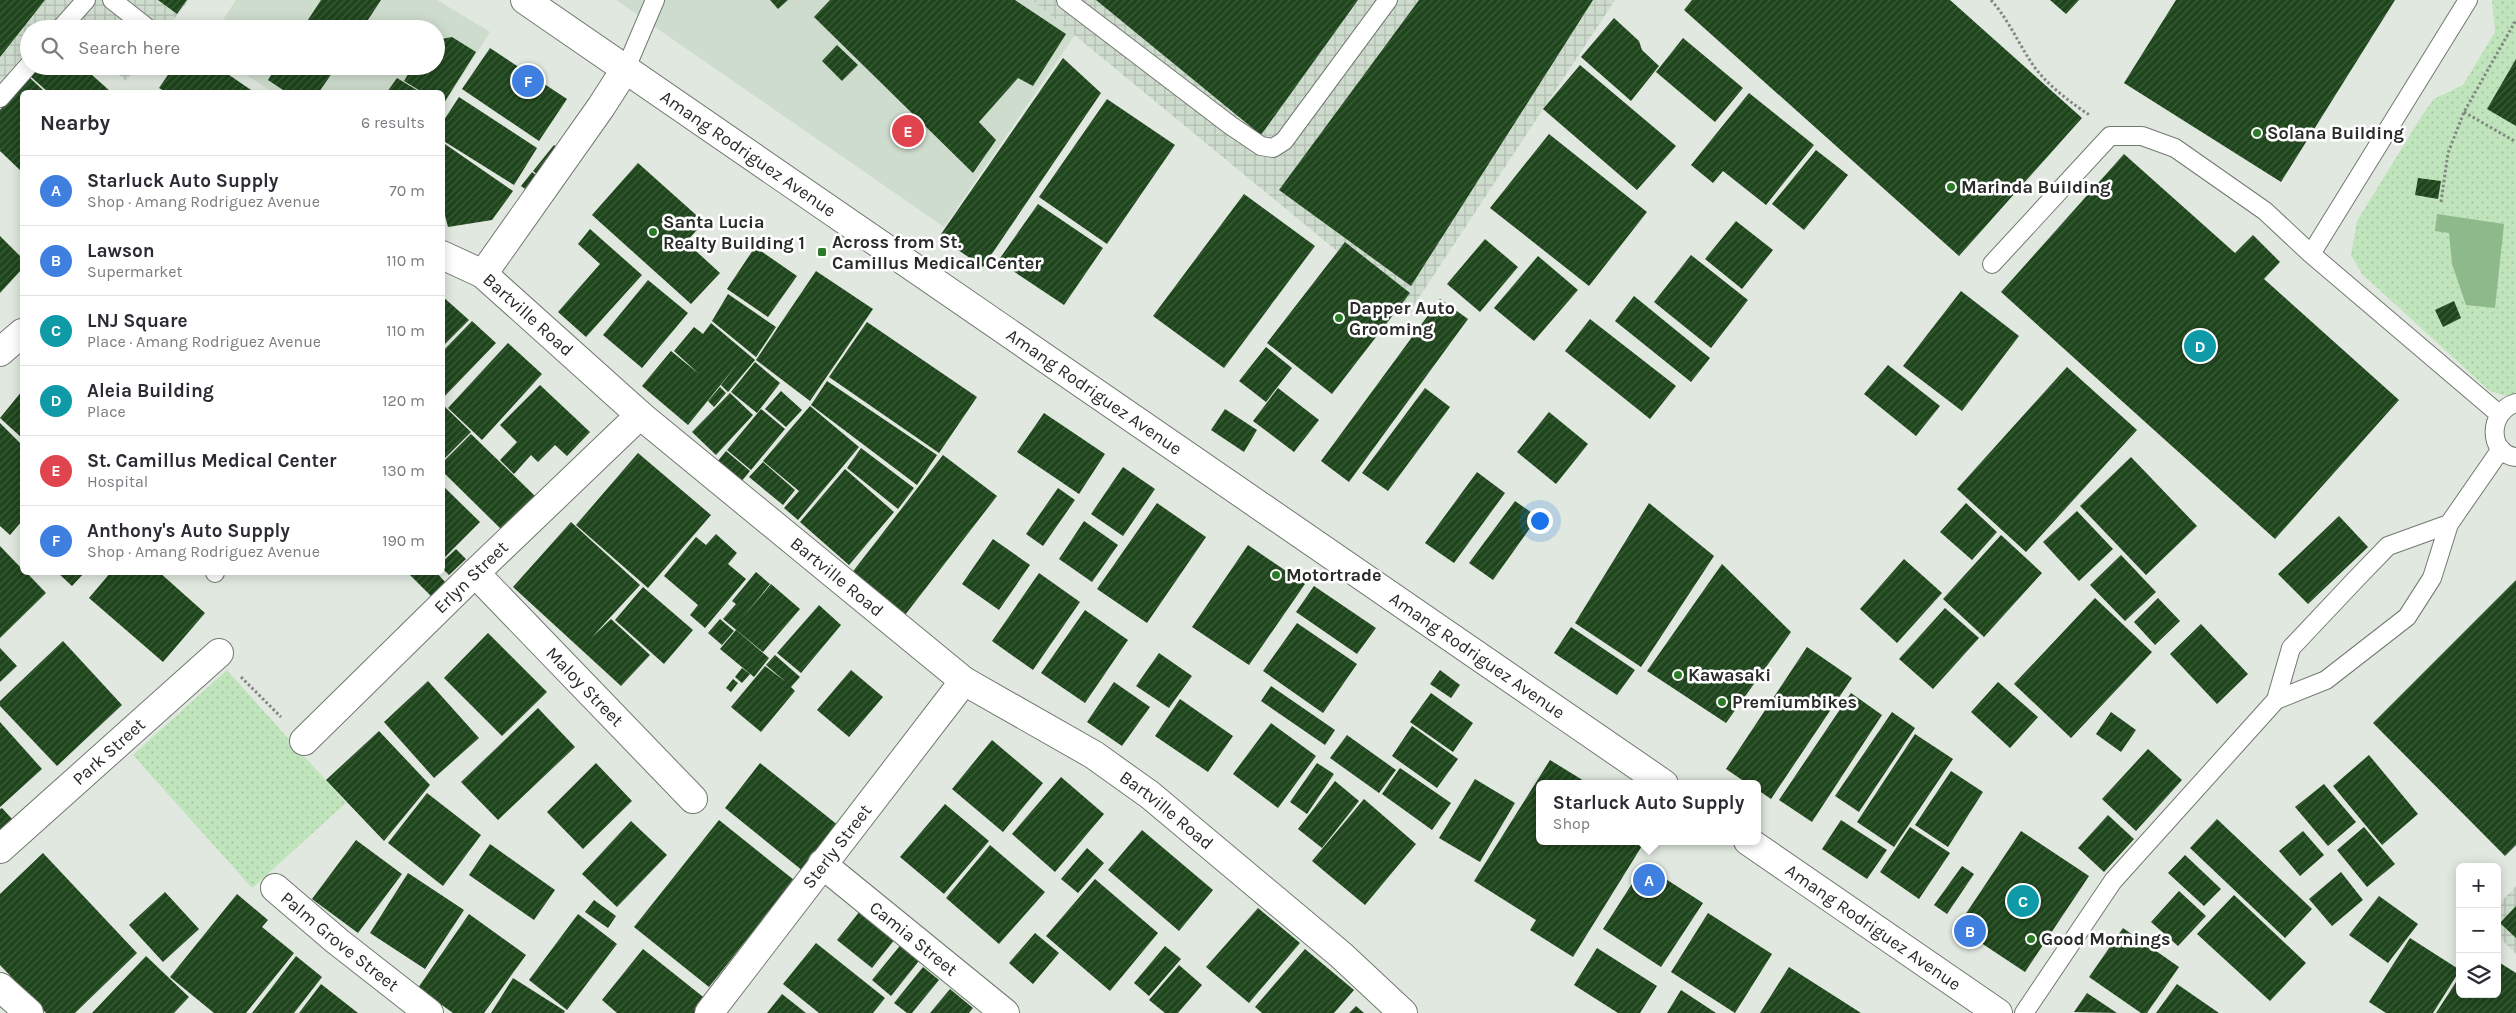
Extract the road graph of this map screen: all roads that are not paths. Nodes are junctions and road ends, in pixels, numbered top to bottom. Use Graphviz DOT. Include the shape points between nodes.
graph roads {
  1 [pos="86,0"];
  2 [pos="112,0"];
  3 [pos="525,0"];
  4 [pos="655,0"];
  5 [pos="1066,0"];
  6 [pos="1388,0"];
  7 [pos="2468,0"];
  8 [pos="68,20"];
  9 [pos="138,20"];
  10 [pos="626,68"];
  11 [pos="20,75"];
  12 [pos="0,98"];
  13 [pos="2311,254"];
  14 [pos="445,255"];
  15 [pos="1992,264"];
  16 [pos="483,274"];
  17 [pos="20,335"];
  18 [pos="0,352"];
  19 [pos="2516,403"];
  20 [pos="2499,414"];
  21 [pos="640,415"];
  22 [pos="2501,449"];
  23 [pos="2516,457"];
  24 [pos="2449,524"];
  25 [pos="475,573"];
  26 [pos="218,653"];
  27 [pos="964,681"];
  28 [pos="2276,700"];
  29 [pos="304,741"];
  30 [pos="1658,780"];
  31 [pos="693,799"];
  32 [pos="1754,845"];
  33 [pos="0,849"];
  34 [pos="822,864"];
  35 [pos="275,888"];
  36 [pos="0,987"];
  37 [pos="28,1013"];
  38 [pos="429,1013"];
  39 [pos="709,1013"];
  40 [pos="1005,1013"];
  41 [pos="1403,1013"];
  42 [pos="1998,1013"];
  43 [pos="2024,1013"];
  1 -- 8 [label="lane"];
  2 -- 9 [label="lane"];
  3 -- 10 [label="street, Amang Rodriguez Avenue"];
  4 -- 10 [label="lane"];
  5 -- 6 [label="lane" via="1230,125 1261,146 1274,148 1284,141"];
  7 -- 13 [label="lane"];
  10 -- 16 [label="street, Bartville Road"];
  10 -- 30 [label="street, Amang Rodriguez Avenue"];
  11 -- 12 [label="lane"];
  13 -- 15 [label="lane" via="2265,211 2175,148 2142,136 2110,136"];
  13 -- 20 [label="lane"];
  14 -- 16 [label="street"];
  16 -- 21 [label="street, Bartville Road"];
  17 -- 18 [label="street"];
  19 -- 20 [label="lane"];
  20 -- 22 [label="lane" via="2494,425 2495,438"];
  21 -- 25 [label="street, Erlyn Street"];
  21 -- 27 [label="street, Bartville Road"];
  22 -- 23 [label="lane"];
  22 -- 24 [label="lane"];
  24 -- 28 [label="lane" via="2432,578 2408,617 2326,680"];
  24 -- 28 [label="lane" via="2388,546 2291,648"];
  25 -- 29 [label="street, Erlyn Street"];
  25 -- 31 [label="street, Maloy Street"];
  26 -- 33 [label="street, Park Street"];
  27 -- 34 [label="street, Sterly Street"];
  27 -- 41 [label="street, Bartville Road" via="1094,755 1150,795 1341,955"];
  28 -- 43 [label="lane" via="2113,881"];
  32 -- 42 [label="street, Amang Rodriguez Avenue"];
  34 -- 39 [label="street, Sterly Street"];
  34 -- 40 [label="street, Camia Street"];
  35 -- 38 [label="street, Palm Grove Street"];
  36 -- 37 [label="street"];
}
